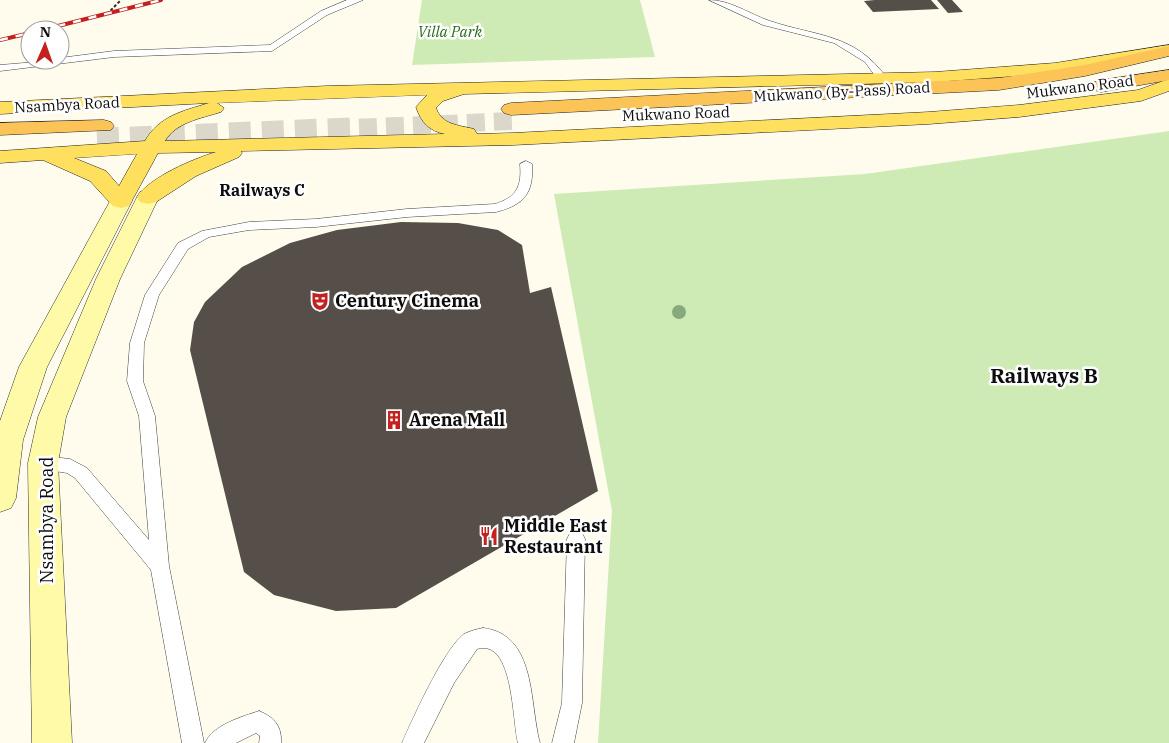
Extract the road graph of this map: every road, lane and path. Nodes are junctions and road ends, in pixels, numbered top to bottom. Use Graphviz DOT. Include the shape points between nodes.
graph roads {
  1 [pos="121,0"];
  2 [pos="359,0"];
  3 [pos="713,0"];
  4 [pos="107,14"];
  5 [pos="1169,50"];
  6 [pos="0,68"];
  7 [pos="1169,75"];
  8 [pos="882,78"];
  9 [pos="1169,85"];
  10 [pos="489,87"];
  11 [pos="279,94"];
  12 [pos="134,102"];
  13 [pos="0,108"];
  14 [pos="176,120"];
  15 [pos="512,123"];
  16 [pos="0,128"];
  17 [pos="0,143"];
  18 [pos="284,144"];
  19 [pos="173,147"];
  20 [pos="150,148"];
  21 [pos="47,154"];
  22 [pos="0,157"];
  23 [pos="526,164"];
  24 [pos="148,198"];
  25 [pos="121,201"];
  26 [pos="43,463"];
  27 [pos="0,498"];
  28 [pos="576,539"];
  29 [pos="160,566"];
  30 [pos="52,743"];
  31 [pos="194,743"];
  32 [pos="216,743"];
  33 [pos="270,743"];
  34 [pos="413,743"];
  35 [pos="529,743"];
  36 [pos="563,743"];
  1 -- 4 [label="path"];
  2 -- 6 [label="lane" via="323,12 272,48 114,54"];
  3 -- 8 [label="lane" via="766,23 837,41 868,60"];
  5 -- 8 [label="main road" via="1055,68"];
  5 -- 15 [label="highway, Mukwano (By-Pass) Road" via="1122,65 999,84"];
  7 -- 15 [label="highway, Mukwano Road" via="1075,90 918,104"];
  8 -- 10 [label="main road"];
  9 -- 15 [label="main road" via="1141,95 1018,111 929,118"];
  10 -- 11 [label="main road"];
  10 -- 15 [label="main road" via="436,97 426,107 430,119 443,128 465,133"];
  11 -- 12 [label="main road, Nsambya Road"];
  11 -- 14 [label="main road" via="212,108"];
  12 -- 13 [label="main road, Nsambya Road"];
  12 -- 14 [label="main road" via="159,108"];
  14 -- 19 [label="main road" via="178,129"];
  14 -- 20 [label="main road" via="160,132"];
  15 -- 18 [label="main road"];
  16 -- 17 [label="highway" via="100,132"];
  18 -- 19 [label="main road"];
  18 -- 24 [label="main road" via="205,161"];
  19 -- 20 [label="main road"];
  19 -- 24 [label="main road"];
  20 -- 21 [label="main road"];
  20 -- 25 [label="main road"];
  21 -- 22 [label="main road"];
  21 -- 25 [label="main road" via="98,176"];
  23 -- 29 [label="lane" via="528,184 524,192 496,208 249,226 206,234 183,246 152,295 137,343 135,381 147,416"];
  24 -- 26 [label="main road, Nsambya Road" via="108,279 52,417"];
  25 -- 27 [label="main road" via="33,367 8,440"];
  26 -- 29 [label="lane" via="70,466 81,472"];
  26 -- 30 [label="main road, Nsambya Road"];
  28 -- 36 [label="lane" via="572,703"];
  29 -- 31 [label="lane"];
  32 -- 33 [label="lane" via="258,721 271,732"];
  34 -- 35 [label="lane" via="459,656 472,641 480,638 490,638 507,648 516,666"];
}
